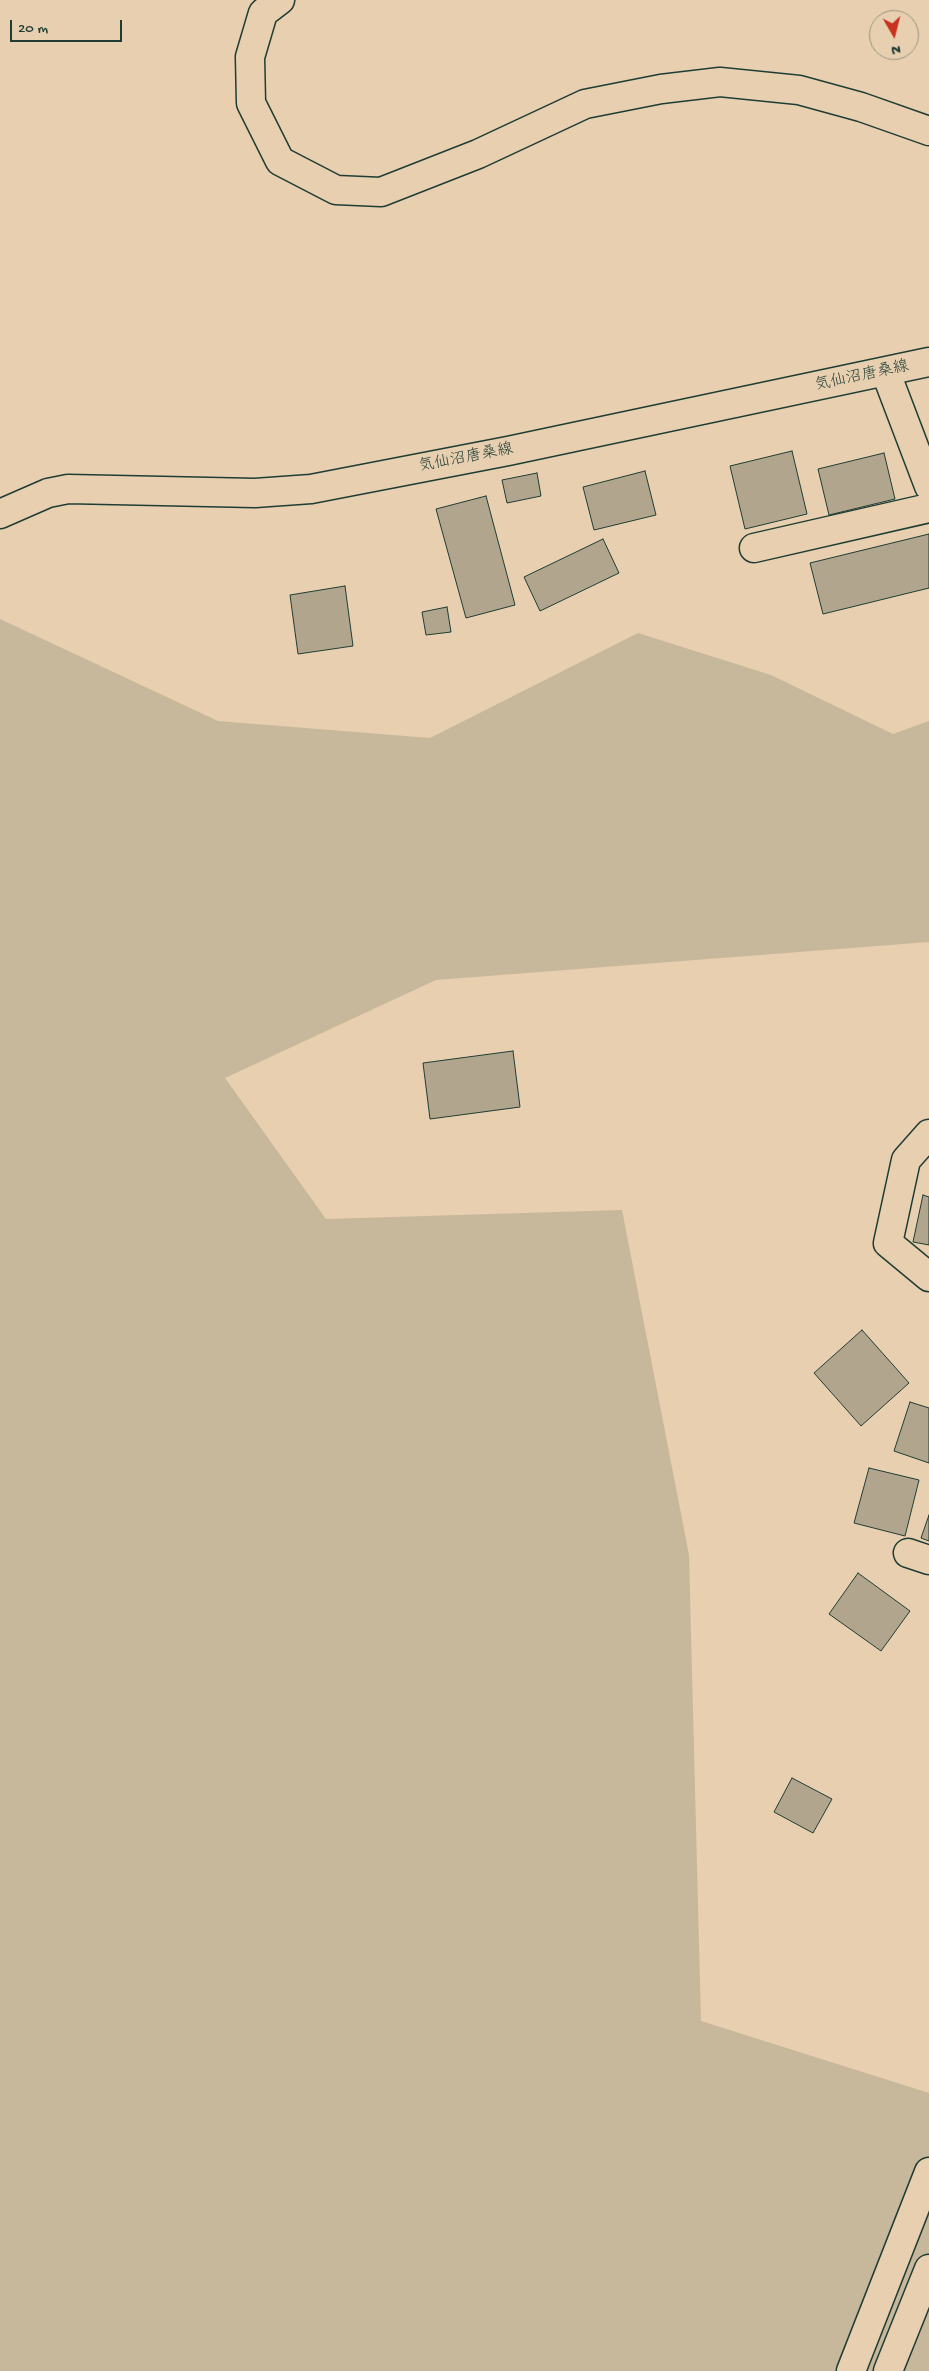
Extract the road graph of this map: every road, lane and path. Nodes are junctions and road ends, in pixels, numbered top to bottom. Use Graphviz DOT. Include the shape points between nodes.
graph roads {
  1 [pos="280,0"];
  2 [pos="929,131"];
  3 [pos="929,362"];
  4 [pos="886,373"];
  5 [pos="929,486"];
  6 [pos="929,508"];
  7 [pos="0,514"];
  8 [pos="754,548"];
  9 [pos="929,1134"];
  10 [pos="929,1277"];
  11 [pos="929,2172"];
  12 [pos="929,2269"];
  13 [pos="851,2371"];
  14 [pos="888,2371"];
  1 -- 2 [label="main road" via="263,13 250,57 251,103 280,161 336,190 382,192 478,154 585,104 661,89 720,82 799,90"];
  3 -- 4 [label="main road, 気仙沼唐桑線"];
  4 -- 5 [label="main road"];
  4 -- 7 [label="main road, 気仙沼唐桑線" via="312,489 255,493 68,489 48,493"];
  6 -- 8 [label="main road"];
  9 -- 10 [label="main road" via="906,1160 888,1243"];
  11 -- 13 [label="main road"];
  12 -- 14 [label="main road"];
}
